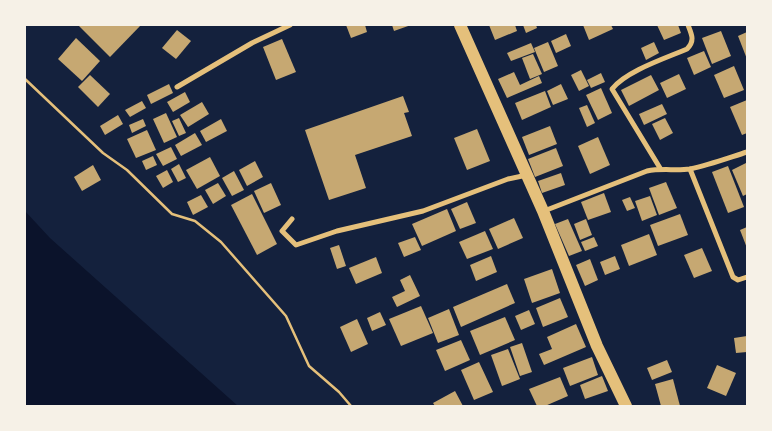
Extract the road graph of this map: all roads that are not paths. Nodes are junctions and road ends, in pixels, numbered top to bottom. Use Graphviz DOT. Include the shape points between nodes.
graph roads {
  1 [pos="290,25"];
  2 [pos="460,25"];
  3 [pos="688,25"];
  4 [pos="177,87"];
  5 [pos="747,152"];
  6 [pos="660,168"];
  7 [pos="690,169"];
  8 [pos="527,175"];
  9 [pos="544,211"];
  10 [pos="292,219"];
  11 [pos="747,278"];
  12 [pos="626,406"];
  1 -- 4 [label="street"];
  2 -- 8 [label="main road"];
  3 -- 6 [label="street" via="693,36 687,49 645,68 612,89"];
  5 -- 7 [label="street"];
  6 -- 7 [label="street"];
  6 -- 9 [label="street"];
  7 -- 11 [label="street" via="733,278"];
  8 -- 9 [label="main road"];
  8 -- 10 [label="street" via="423,211 337,232 296,246 282,231"];
  9 -- 12 [label="main road" via="597,346"];
}
